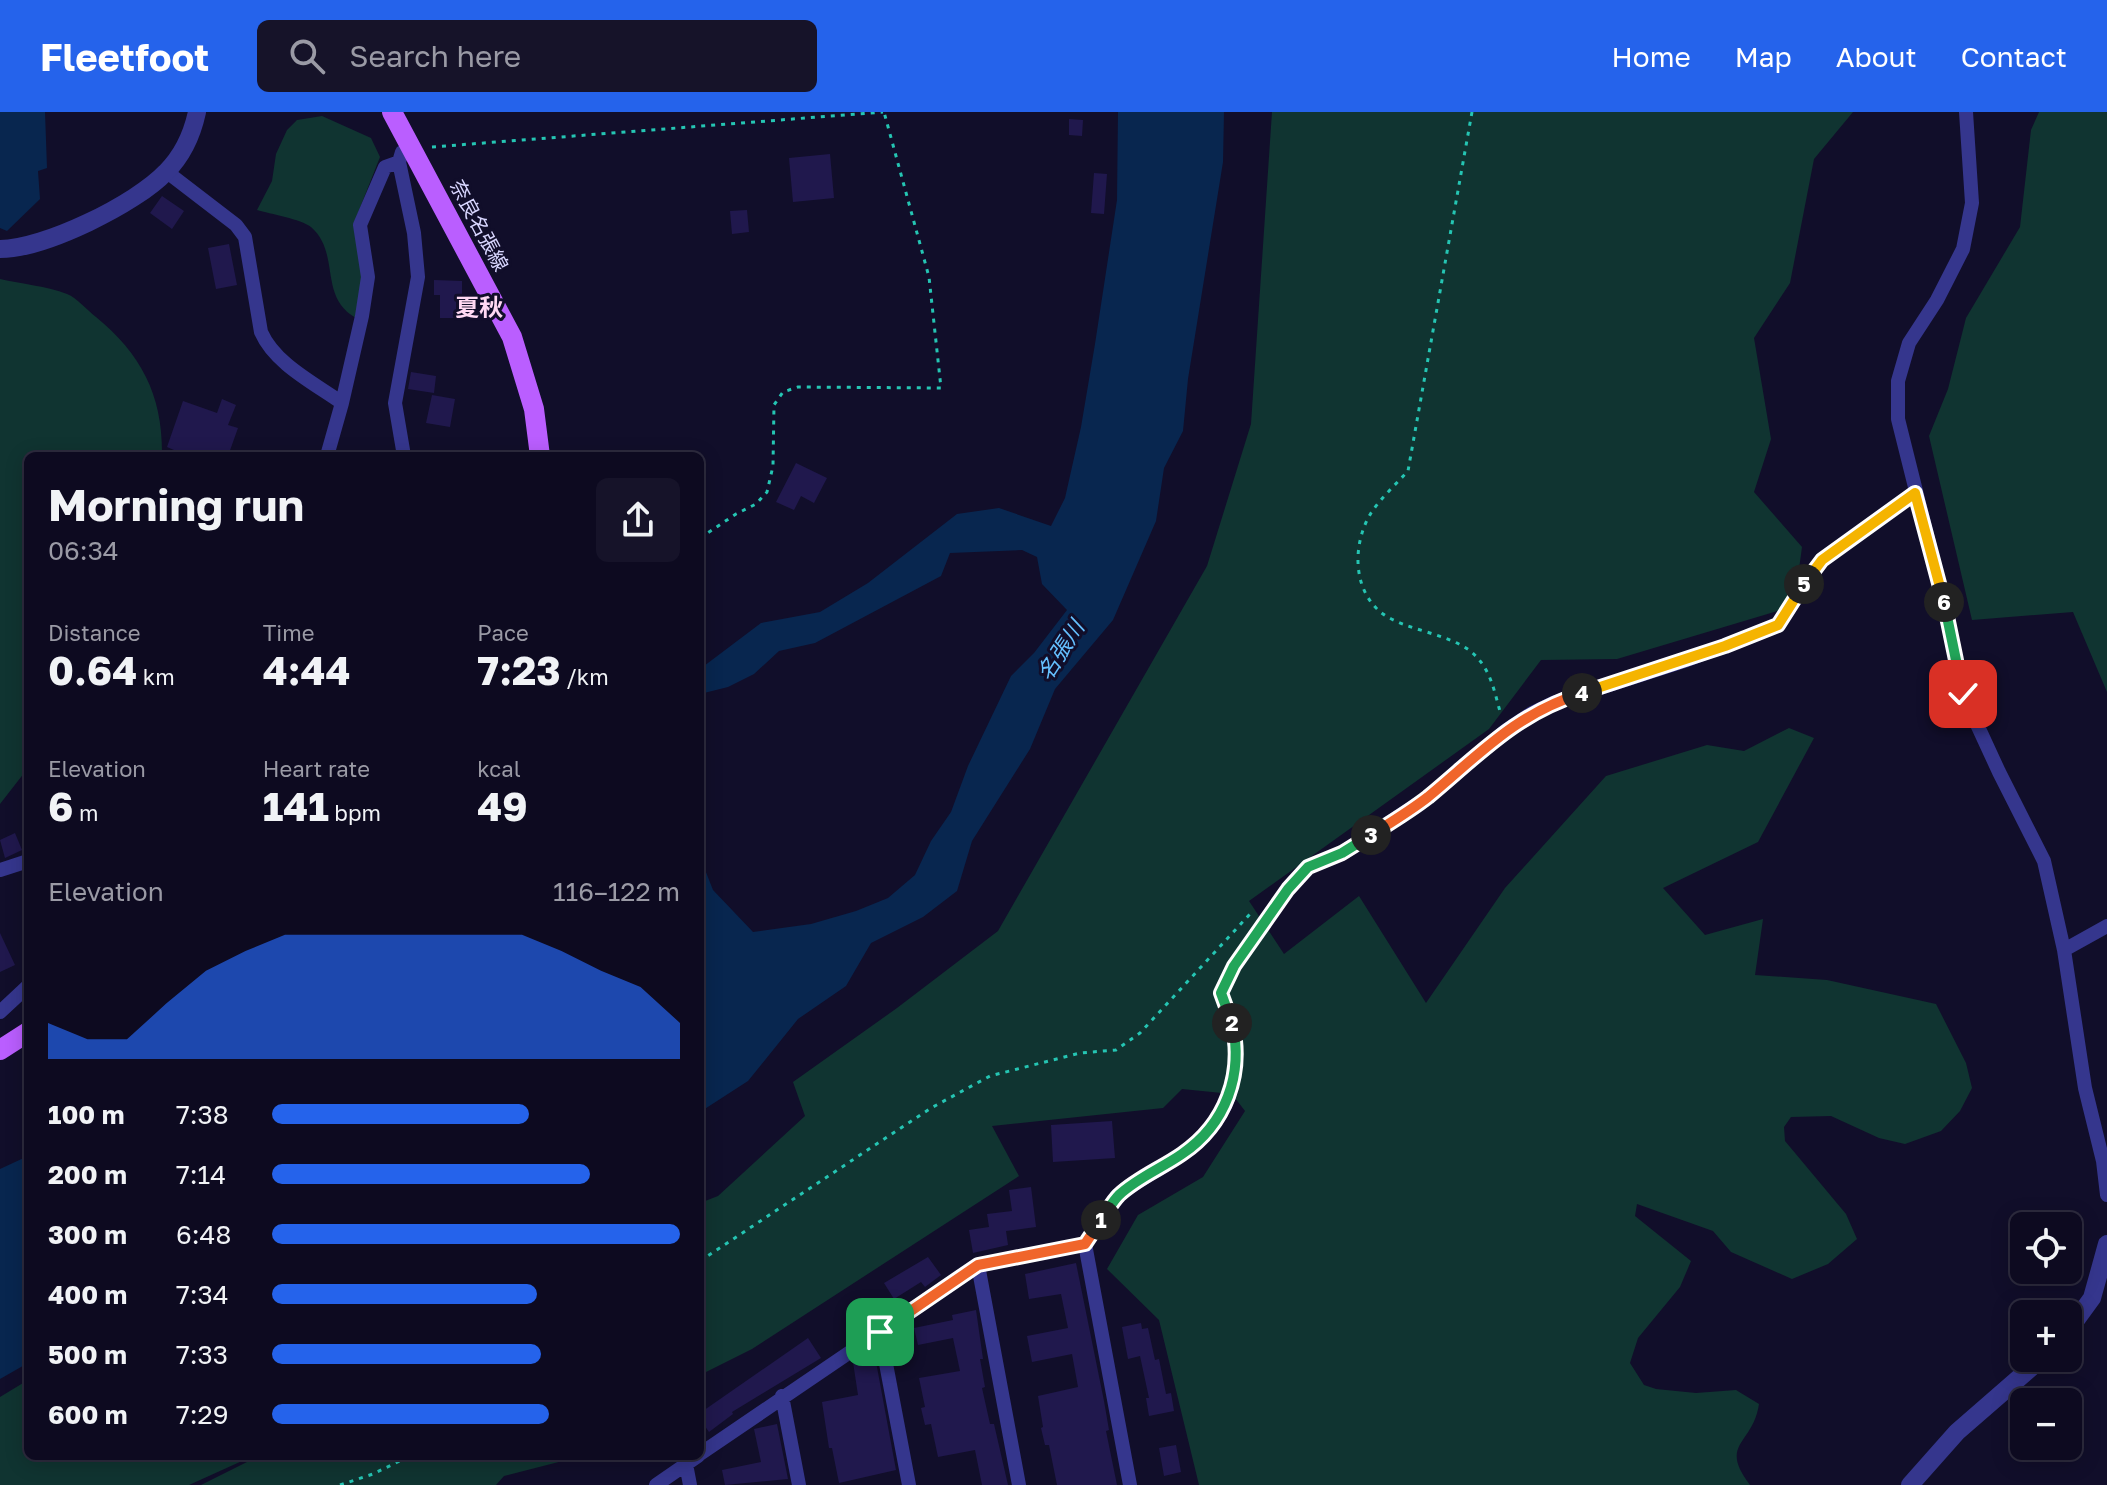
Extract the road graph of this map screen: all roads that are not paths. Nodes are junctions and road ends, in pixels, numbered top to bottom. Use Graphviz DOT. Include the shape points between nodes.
graph roads {
  1 [pos="197,112"];
  2 [pos="392,112"];
  3 [pos="1966,112"];
  4 [pos="406,155"];
  5 [pos="167,172"];
  6 [pos="0,249"];
  7 [pos="342,403"];
  8 [pos="328,452"];
  9 [pos="403,452"];
  10 [pos="539,452"];
  11 [pos="1915,493"];
  12 [pos="24,862"];
  13 [pos="0,870"];
  14 [pos="2107,926"];
  15 [pos="2064,950"];
  16 [pos="24,990"];
  17 [pos="0,1012"];
  18 [pos="24,1035"];
  19 [pos="0,1050"];
  20 [pos="2107,1195"];
  21 [pos="1085,1244"];
  22 [pos="2107,1244"];
  23 [pos="978,1265"];
  24 [pos="2082,1312"];
  25 [pos="880,1332"];
  26 [pos="2026,1372"];
  27 [pos="782,1396"];
  28 [pos="704,1451"];
  29 [pos="691,1460"];
  30 [pos="694,1460"];
  31 [pos="656,1485"];
  32 [pos="690,1485"];
  33 [pos="799,1485"];
  34 [pos="909,1485"];
  35 [pos="1019,1485"];
  36 [pos="1130,1485"];
  37 [pos="1910,1485"];
  1 -- 5 [label="street" via="189,140"];
  2 -- 4 [label="main road, 奈良名張線"];
  3 -- 11 [label="street" via="1972,203 1963,249 1909,343 1898,381 1898,419"];
  4 -- 7 [label="street" via="385,167 360,225 368,277"];
  4 -- 9 [label="street" via="418,277 395,403"];
  4 -- 10 [label="main road, 奈良名張線" via="512,337 534,409"];
  5 -- 6 [label="street" via="131,198 52,239"];
  5 -- 7 [label="street" via="245,237 267,345"];
  7 -- 8 [label="street"];
  11 -- 15 [label="street" via="1963,694 2044,861"];
  11 -- 21 [label="street" via="1822,560 1778,625 1553,703 1505,731 1425,799 1342,853 1308,867 1234,966 1221,993 1237,1053 1225,1106 1192,1147 1119,1195"];
  12 -- 13 [label="street"];
  14 -- 15 [label="street"];
  15 -- 20 [label="street"];
  16 -- 17 [label="street"];
  18 -- 19 [label="main road"];
  21 -- 23 [label="street"];
  21 -- 36 [label="street"];
  22 -- 24 [label="street" via="2092,1298"];
  23 -- 25 [label="street"];
  23 -- 35 [label="street"];
  25 -- 27 [label="street"];
  25 -- 34 [label="street"];
  26 -- 37 [label="street" via="1957,1432"];
  27 -- 28 [label="street"];
  27 -- 33 [label="street"];
  29 -- 31 [label="street"];
  30 -- 32 [label="street"];
}
